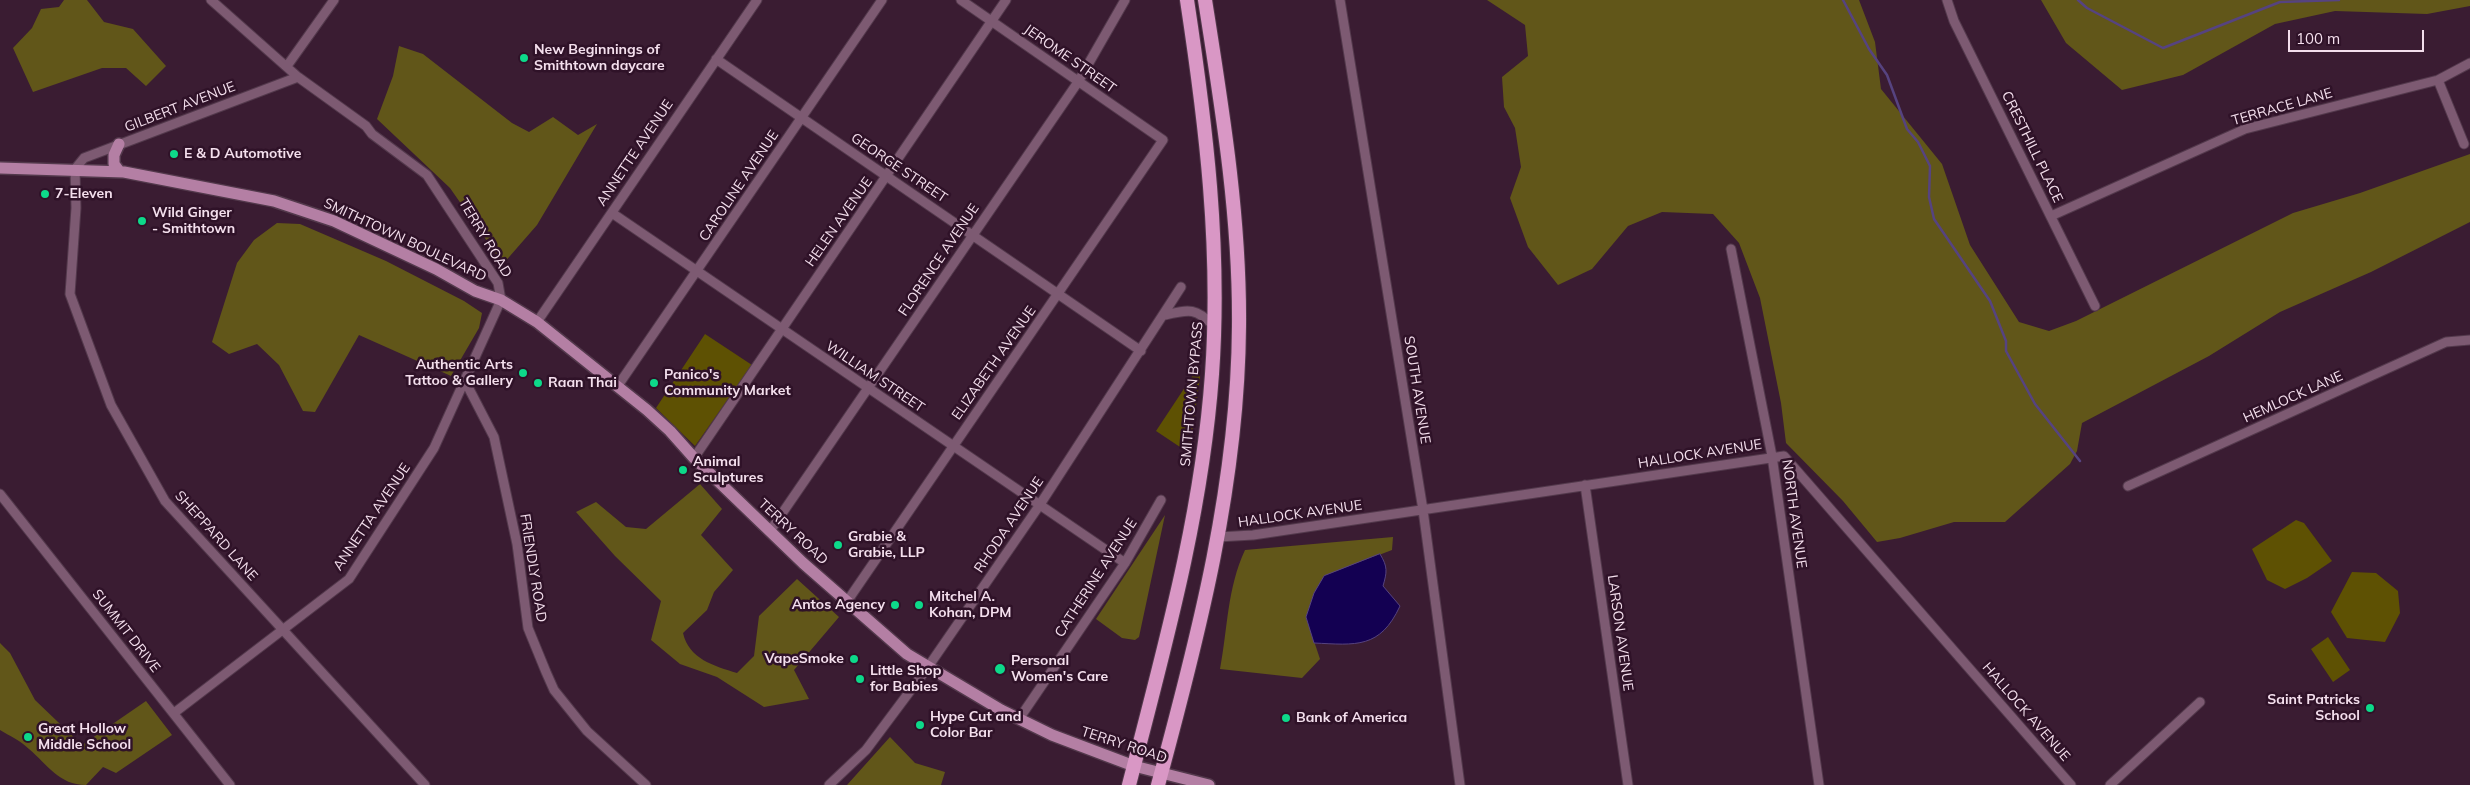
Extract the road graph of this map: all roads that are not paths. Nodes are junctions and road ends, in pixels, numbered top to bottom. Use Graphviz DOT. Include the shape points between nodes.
graph roads {
  1 [pos="211,0"];
  2 [pos="334,0"];
  3 [pos="756,0"];
  4 [pos="882,0"];
  5 [pos="962,0"];
  6 [pos="1006,0"];
  7 [pos="1125,0"];
  8 [pos="1187,0"];
  9 [pos="1205,0"];
  10 [pos="1340,0"];
  11 [pos="1947,0"];
  12 [pos="992,21"];
  13 [pos="716,60"];
  14 [pos="2470,63"];
  15 [pos="287,66"];
  16 [pos="298,77"];
  17 [pos="2438,80"];
  18 [pos="1078,82"];
  19 [pos="802,119"];
  20 [pos="1163,140"];
  21 [pos="119,144"];
  22 [pos="2464,144"];
  23 [pos="0,168"];
  24 [pos="75,169"];
  25 [pos="120,172"];
  26 [pos="887,177"];
  27 [pos="612,212"];
  28 [pos="2051,216"];
  29 [pos="973,235"];
  30 [pos="1731,249"];
  31 [pos="697,272"];
  32 [pos="1182,287"];
  33 [pos="1059,294"];
  34 [pos="501,300"];
  35 [pos="2095,306"];
  36 [pos="1165,315"];
  37 [pos="537,322"];
  38 [pos="1214,326"];
  39 [pos="782,330"];
  40 [pos="2470,340"];
  41 [pos="1141,351"];
  42 [pos="465,381"];
  43 [pos="617,387"];
  44 [pos="868,389"];
  45 [pos="953,446"];
  46 [pos="1772,456"];
  47 [pos="694,458"];
  48 [pos="1585,485"];
  49 [pos="2128,486"];
  50 [pos="0,494"];
  51 [pos="1161,500"];
  52 [pos="1040,506"];
  53 [pos="1423,510"];
  54 [pos="770,531"];
  55 [pos="1218,537"];
  56 [pos="1125,563"];
  57 [pos="846,602"];
  58 [pos="282,629"];
  59 [pos="928,667"];
  60 [pos="2200,702"];
  61 [pos="174,713"];
  62 [pos="1020,719"];
  63 [pos="1134,766"];
  64 [pos="1159,779"];
  65 [pos="230,785"];
  66 [pos="425,785"];
  67 [pos="646,785"];
  68 [pos="829,785"];
  69 [pos="1129,785"];
  70 [pos="1209,785"];
  71 [pos="1460,785"];
  72 [pos="1628,785"];
  73 [pos="1819,785"];
  74 [pos="2071,785"];
  75 [pos="2110,785"];
  1 -- 15 [label="street, TERRY ROAD"];
  2 -- 15 [label="street"];
  3 -- 13 [label="street, ANNETTE AVENUE"];
  4 -- 19 [label="street, CAROLINE AVENUE"];
  5 -- 12 [label="street, JEROME STREET"];
  6 -- 12 [label="street, HELEN AVENUE"];
  7 -- 18 [label="street, FLORENCE AVENUE"];
  8 -- 38 [label="highway, SMITHTOWN BYPASS" via="1210,165 1216,267"];
  9 -- 55 [label="highway" via="1229,158 1239,272 1237,397"];
  10 -- 53 [label="street, SOUTH AVENUE"];
  11 -- 28 [label="street, CRESTHILL PLACE" via="1954,21"];
  12 -- 18 [label="street, JEROME STREET"];
  12 -- 26 [label="street, HELEN AVENUE"];
  13 -- 19 [label="street, GEORGE STREET"];
  13 -- 27 [label="street, ANNETTE AVENUE"];
  14 -- 17 [label="street, TERRACE LANE"];
  15 -- 16 [label="street, TERRY ROAD"];
  16 -- 21 [label="street, GILBERT AVENUE"];
  16 -- 34 [label="street, TERRY ROAD" via="427,175 498,283"];
  17 -- 22 [label="street"];
  17 -- 28 [label="street, TERRACE LANE" via="2245,129"];
  18 -- 20 [label="street, JEROME STREET"];
  18 -- 29 [label="street, FLORENCE AVENUE"];
  19 -- 26 [label="street, GEORGE STREET"];
  19 -- 31 [label="street, CAROLINE AVENUE"];
  20 -- 33 [label="street, ELIZABETH AVENUE"];
  21 -- 24 [label="street, GILBERT AVENUE" via="84,158"];
  21 -- 25 [label="main road" via="114,164"];
  23 -- 24 [label="main road, SMITHTOWN BOULEVARD"];
  24 -- 25 [label="main road, SMITHTOWN BOULEVARD"];
  24 -- 58 [label="street, SHEPPARD LANE" via="76,208 70,294 111,405 165,501"];
  25 -- 34 [label="main road, SMITHTOWN BOULEVARD" via="266,199 334,221"];
  26 -- 29 [label="street, GEORGE STREET"];
  26 -- 39 [label="street, HELEN AVENUE"];
  27 -- 31 [label="street, WILLIAM STREET"];
  27 -- 37 [label="street, ANNETTE AVENUE"];
  28 -- 35 [label="street, CRESTHILL PLACE"];
  29 -- 33 [label="street, GEORGE STREET"];
  29 -- 44 [label="street, FLORENCE AVENUE"];
  30 -- 46 [label="street, NORTH AVENUE"];
  31 -- 39 [label="street, WILLIAM STREET"];
  31 -- 43 [label="street, CAROLINE AVENUE"];
  32 -- 36 [label="street, RHODA AVENUE"];
  33 -- 41 [label="street, GEORGE STREET"];
  33 -- 45 [label="street, ELIZABETH AVENUE"];
  34 -- 37 [label="main road, TERRY ROAD"];
  34 -- 42 [label="street, ANNETTA AVENUE"];
  36 -- 38 [label="street" via="1182,310 1195,311"];
  36 -- 41 [label="street, RHODA AVENUE"];
  37 -- 43 [label="main road, TERRY ROAD"];
  38 -- 63 [label="highway, SMITHTOWN BYPASS" via="1205,448 1193,523 1182,580"];
  39 -- 44 [label="street, WILLIAM STREET"];
  39 -- 47 [label="street, HELEN AVENUE"];
  40 -- 49 [label="street, HEMLOCK LANE" via="2446,342"];
  41 -- 52 [label="street, RHODA AVENUE"];
  42 -- 58 [label="street, ANNETTA AVENUE" via="434,448 349,579"];
  42 -- 67 [label="street, FRIENDLY ROAD" via="494,437 517,544 528,628 554,690 587,731"];
  43 -- 47 [label="main road, TERRY ROAD" via="670,431"];
  44 -- 45 [label="street, WILLIAM STREET"];
  44 -- 54 [label="street, FLORENCE AVENUE"];
  45 -- 52 [label="street, WILLIAM STREET"];
  45 -- 57 [label="street, ELIZABETH AVENUE"];
  46 -- 48 [label="street, HALLOCK AVENUE"];
  46 -- 73 [label="street, NORTH AVENUE"];
  46 -- 74 [label="street, HALLOCK AVENUE" via="1784,456"];
  47 -- 54 [label="main road, TERRY ROAD"];
  48 -- 53 [label="street, HALLOCK AVENUE"];
  48 -- 72 [label="street, LARSON AVENUE"];
  50 -- 61 [label="street, SUMMIT DRIVE"];
  51 -- 56 [label="street, CATHERINE AVENUE"];
  52 -- 56 [label="street, WILLIAM STREET"];
  52 -- 59 [label="street, RHODA AVENUE"];
  53 -- 55 [label="street, HALLOCK AVENUE" via="1253,535"];
  53 -- 71 [label="street, SOUTH AVENUE"];
  54 -- 57 [label="main road, TERRY ROAD"];
  55 -- 64 [label="highway" via="1203,611"];
  56 -- 62 [label="street, CATHERINE AVENUE"];
  57 -- 59 [label="main road, TERRY ROAD" via="898,648"];
  58 -- 61 [label="street, ANNETTA AVENUE"];
  58 -- 66 [label="street, SHEPPARD LANE"];
  59 -- 62 [label="main road, TERRY ROAD"];
  59 -- 68 [label="street, RHODA AVENUE" via="866,750"];
  60 -- 75 [label="street"];
  61 -- 65 [label="street, SUMMIT DRIVE"];
  62 -- 63 [label="main road, TERRY ROAD"];
  63 -- 64 [label="main road, TERRY ROAD"];
  63 -- 69 [label="highway, SMITHTOWN BYPASS"];
  64 -- 70 [label="main road, TERRY ROAD"];
}
